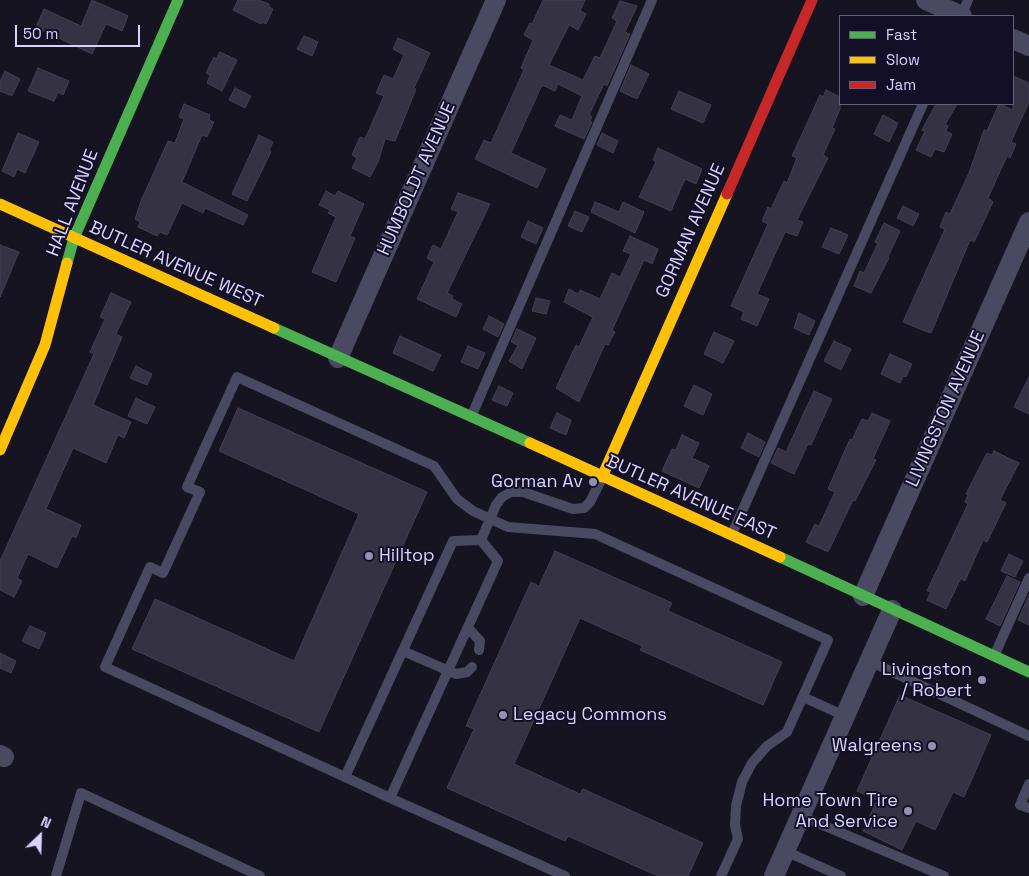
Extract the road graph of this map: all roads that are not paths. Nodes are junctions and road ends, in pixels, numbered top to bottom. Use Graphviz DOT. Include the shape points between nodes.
graph roads {
  1 [pos="178,0"];
  2 [pos="496,0"];
  3 [pos="652,0"];
  4 [pos="812,0"];
  5 [pos="926,0"];
  6 [pos="968,0"];
  7 [pos="960,15"];
  8 [pos="962,15"];
  9 [pos="1014,39"];
  10 [pos="1029,46"];
  11 [pos="923,105"];
  12 [pos="0,204"];
  13 [pos="1029,222"];
  14 [pos="74,238"];
  15 [pos="338,358"];
  16 [pos="471,418"];
  17 [pos="0,450"];
  18 [pos="602,477"];
  19 [pos="490,519"];
  20 [pos="732,535"];
  21 [pos="481,540"];
  22 [pos="1029,578"];
  23 [pos="863,596"];
  24 [pos="892,610"];
  25 [pos="468,628"];
  26 [pos="479,650"];
  27 [pos="403,651"];
  28 [pos="994,657"];
  29 [pos="869,661"];
  30 [pos="472,666"];
  31 [pos="448,671"];
  32 [pos="1029,672"];
  33 [pos="803,697"];
  34 [pos="845,716"];
  35 [pos="1029,736"];
  36 [pos="345,777"];
  37 [pos="1029,784"];
  38 [pos="390,798"];
  39 [pos="1029,808"];
  40 [pos="801,816"];
  41 [pos="785,851"];
  42 [pos="56,876"];
  43 [pos="260,876"];
  44 [pos="565,876"];
  45 [pos="721,876"];
  46 [pos="774,876"];
  47 [pos="841,876"];
  48 [pos="944,876"];
  1 -- 14 [label="street, HALL AVENUE"];
  2 -- 15 [label="street, HUMBOLDT AVENUE"];
  3 -- 16 [label="lane"];
  4 -- 18 [label="street, GORMAN AVENUE"];
  5 -- 7 [label="street"];
  6 -- 8 [label="lane"];
  9 -- 10 [label="street"];
  11 -- 20 [label="lane"];
  12 -- 14 [label="street, BUTLER AVENUE WEST"];
  13 -- 23 [label="street, LIVINGSTON AVENUE"];
  14 -- 15 [label="street, BUTLER AVENUE WEST"];
  14 -- 17 [label="street, HALL AVENUE" via="45,345"];
  15 -- 16 [label="street, BUTLER AVENUE EAST"];
  16 -- 18 [label="street, BUTLER AVENUE EAST"];
  18 -- 19 [label="lane" via="584,508 573,509 523,492 511,492 499,501"];
  18 -- 20 [label="street, BUTLER AVENUE EAST"];
  19 -- 21 [label="lane"];
  19 -- 33 [label="lane" via="508,527 595,534 828,640"];
  19 -- 36 [label="lane" via="457,498 434,466 237,377 187,487 200,492 163,573 150,567 105,667"];
  20 -- 23 [label="street, BUTLER AVENUE EAST"];
  21 -- 25 [label="lane" via="498,561"];
  21 -- 27 [label="lane" via="453,540"];
  22 -- 28 [label="lane"];
  23 -- 24 [label="street, BUTLER AVENUE EAST"];
  24 -- 28 [label="street, BUTLER AVENUE EAST"];
  24 -- 29 [label="street"];
  25 -- 26 [label="lane" via="480,641"];
  25 -- 31 [label="lane"];
  27 -- 31 [label="lane"];
  27 -- 36 [label="lane"];
  28 -- 32 [label="street, BUTLER AVENUE EAST"];
  29 -- 34 [label="street"];
  29 -- 35 [label="lane"];
  30 -- 31 [label="lane" via="466,672 456,674"];
  31 -- 38 [label="lane"];
  33 -- 34 [label="lane"];
  33 -- 45 [label="lane" via="787,732 752,762 742,782 736,806 738,839"];
  34 -- 40 [label="street"];
  36 -- 38 [label="lane"];
  37 -- 39 [label="lane" via="1020,804"];
  38 -- 44 [label="lane"];
  40 -- 41 [label="street"];
  40 -- 48 [label="lane"];
  41 -- 46 [label="street"];
  41 -- 47 [label="lane"];
  42 -- 43 [label="lane" via="81,793"];
}
